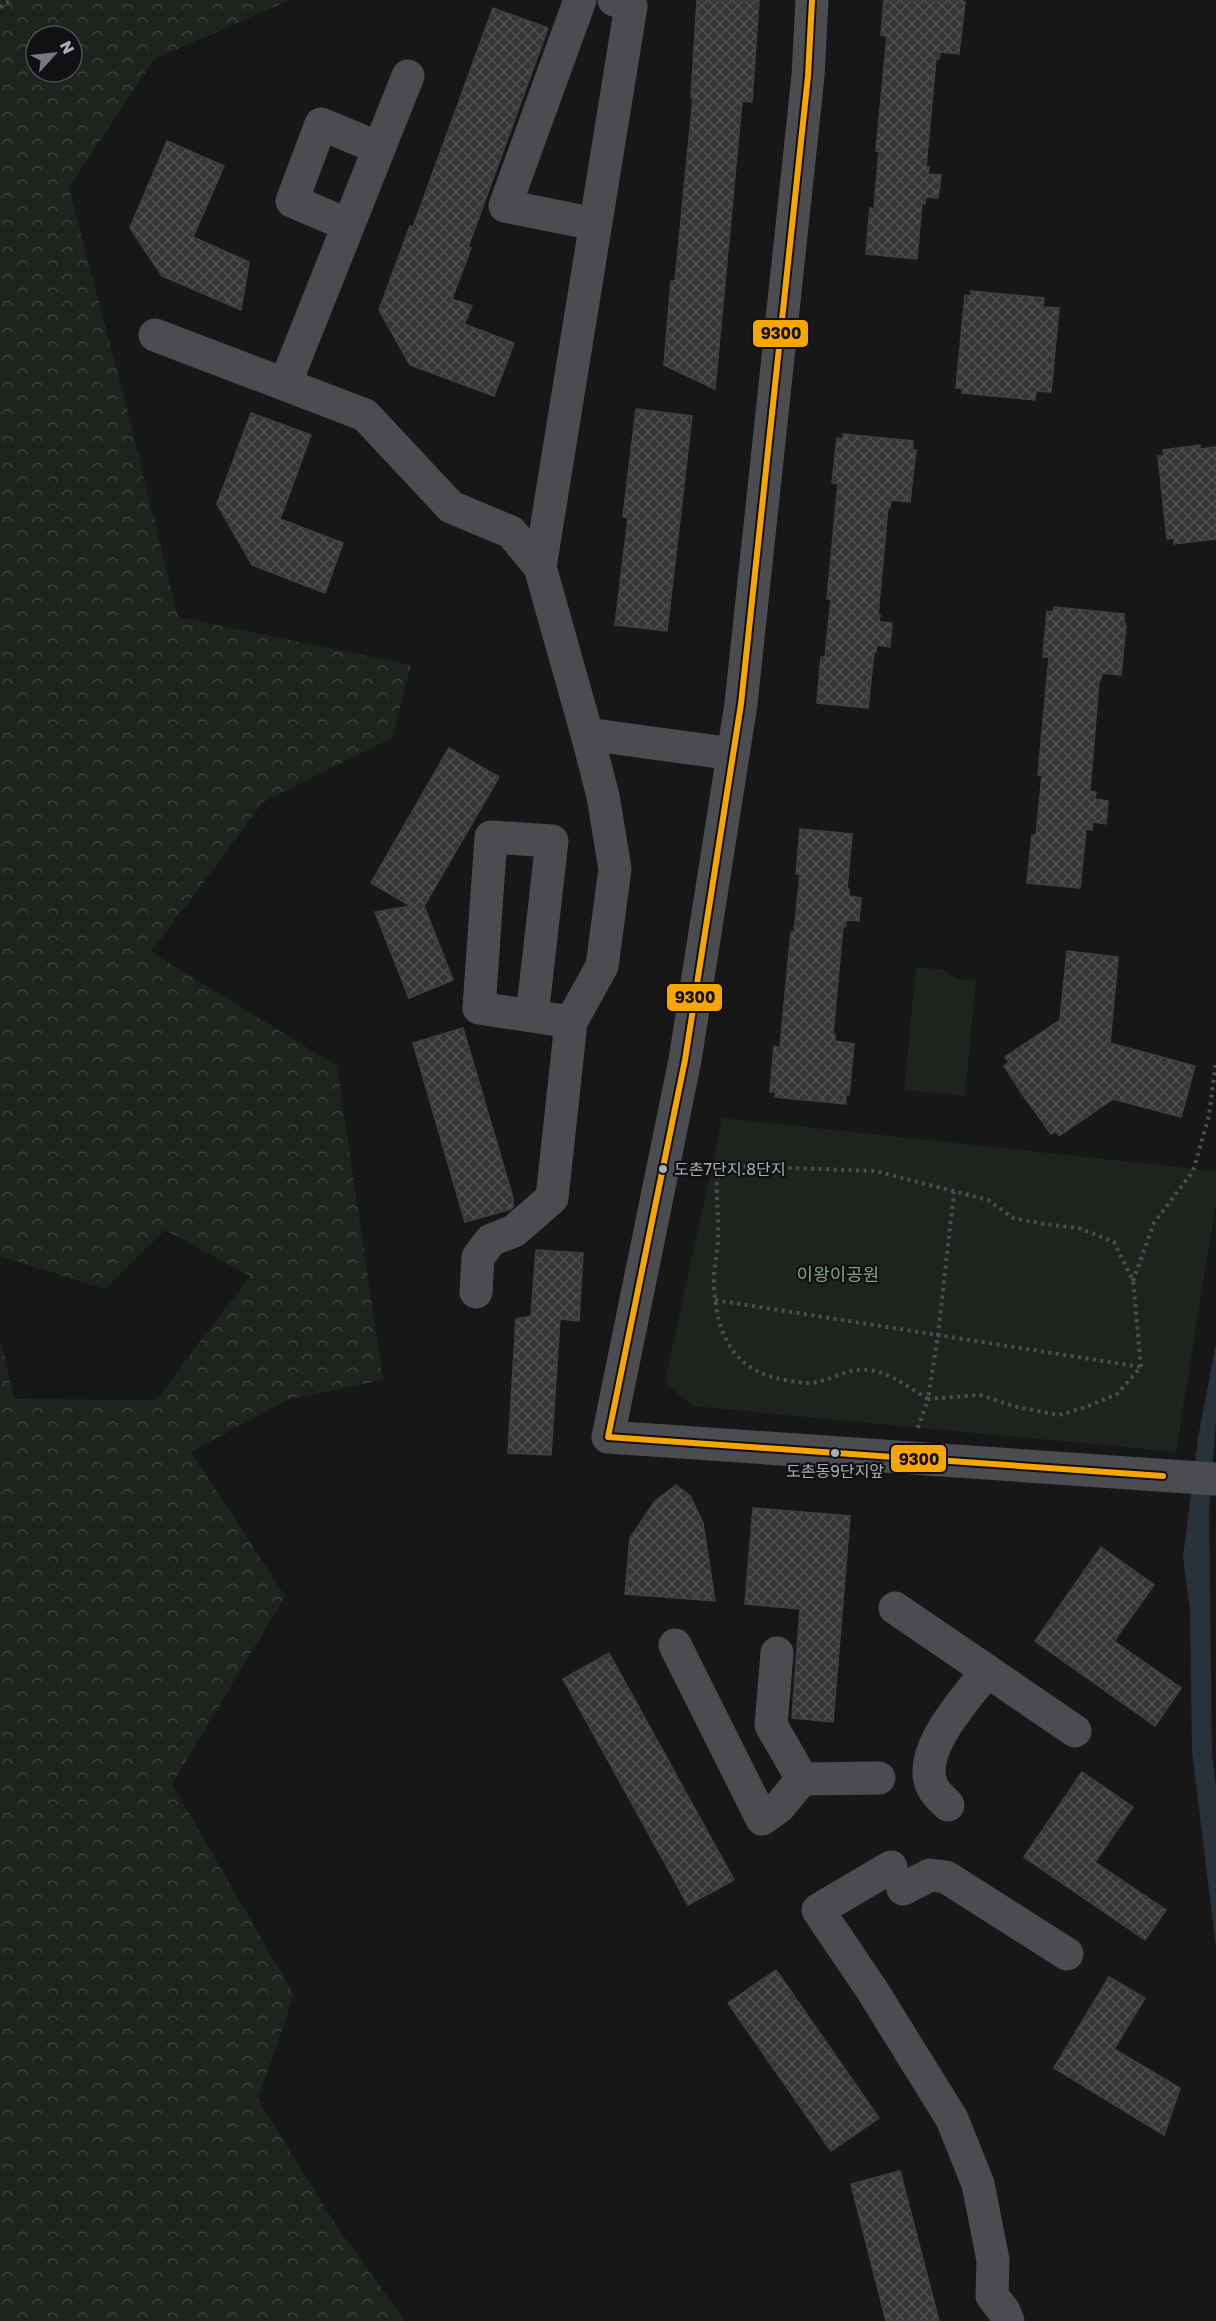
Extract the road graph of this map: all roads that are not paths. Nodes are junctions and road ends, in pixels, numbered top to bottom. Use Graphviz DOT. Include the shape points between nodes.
graph roads {
  1 [pos="580,0"];
  2 [pos="614,0"];
  3 [pos="813,0"];
  4 [pos="408,76"];
  5 [pos="379,148"];
  6 [pos="595,224"];
  7 [pos="348,225"];
  8 [pos="155,335"];
  9 [pos="285,384"];
  10 [pos="540,567"];
  11 [pos="587,734"];
  12 [pos="733,754"];
  13 [pos="532,1016"];
  14 [pos="571,1022"];
  15 [pos="476,1292"];
  16 [pos="1216,1479"];
  17 [pos="895,1608"];
  18 [pos="675,1645"];
  19 [pos="777,1653"];
  20 [pos="987,1671"];
  21 [pos="1075,1731"];
  22 [pos="879,1778"];
  23 [pos="802,1779"];
  24 [pos="948,1805"];
  25 [pos="1067,1954"];
  26 [pos="1008,2321"];
  1 -- 6 [label="street" via="506,206"];
  2 -- 6 [label="street" via="631,6"];
  3 -- 12 [label="street" via="807,87"];
  4 -- 5 [label="street"];
  5 -- 7 [label="street"];
  5 -- 7 [label="street" via="321,124 292,201"];
  6 -- 10 [label="street"];
  7 -- 9 [label="street"];
  8 -- 9 [label="street"];
  9 -- 10 [label="street" via="365,416 451,507 511,532"];
  10 -- 11 [label="street"];
  11 -- 12 [label="street"];
  11 -- 14 [label="street" via="603,796 615,869 602,966"];
  12 -- 16 [label="street" via="685,1060 608,1437"];
  13 -- 13 [label="street" via="479,1008 490,837 552,841"];
  13 -- 14 [label="street"];
  14 -- 15 [label="street" via="552,1198 514,1231 491,1240 478,1257"];
  17 -- 20 [label="street"];
  18 -- 23 [label="street" via="762,1820 779,1807"];
  19 -- 23 [label="street" via="771,1725"];
  20 -- 21 [label="street"];
  20 -- 24 [label="street" via="933,1750 928,1769 933,1788"];
  22 -- 23 [label="street"];
  25 -- 26 [label="street" via="946,1877 897,1878 818,1910 873,1990 952,2119 978,2184 993,2260 992,2296"];
}
